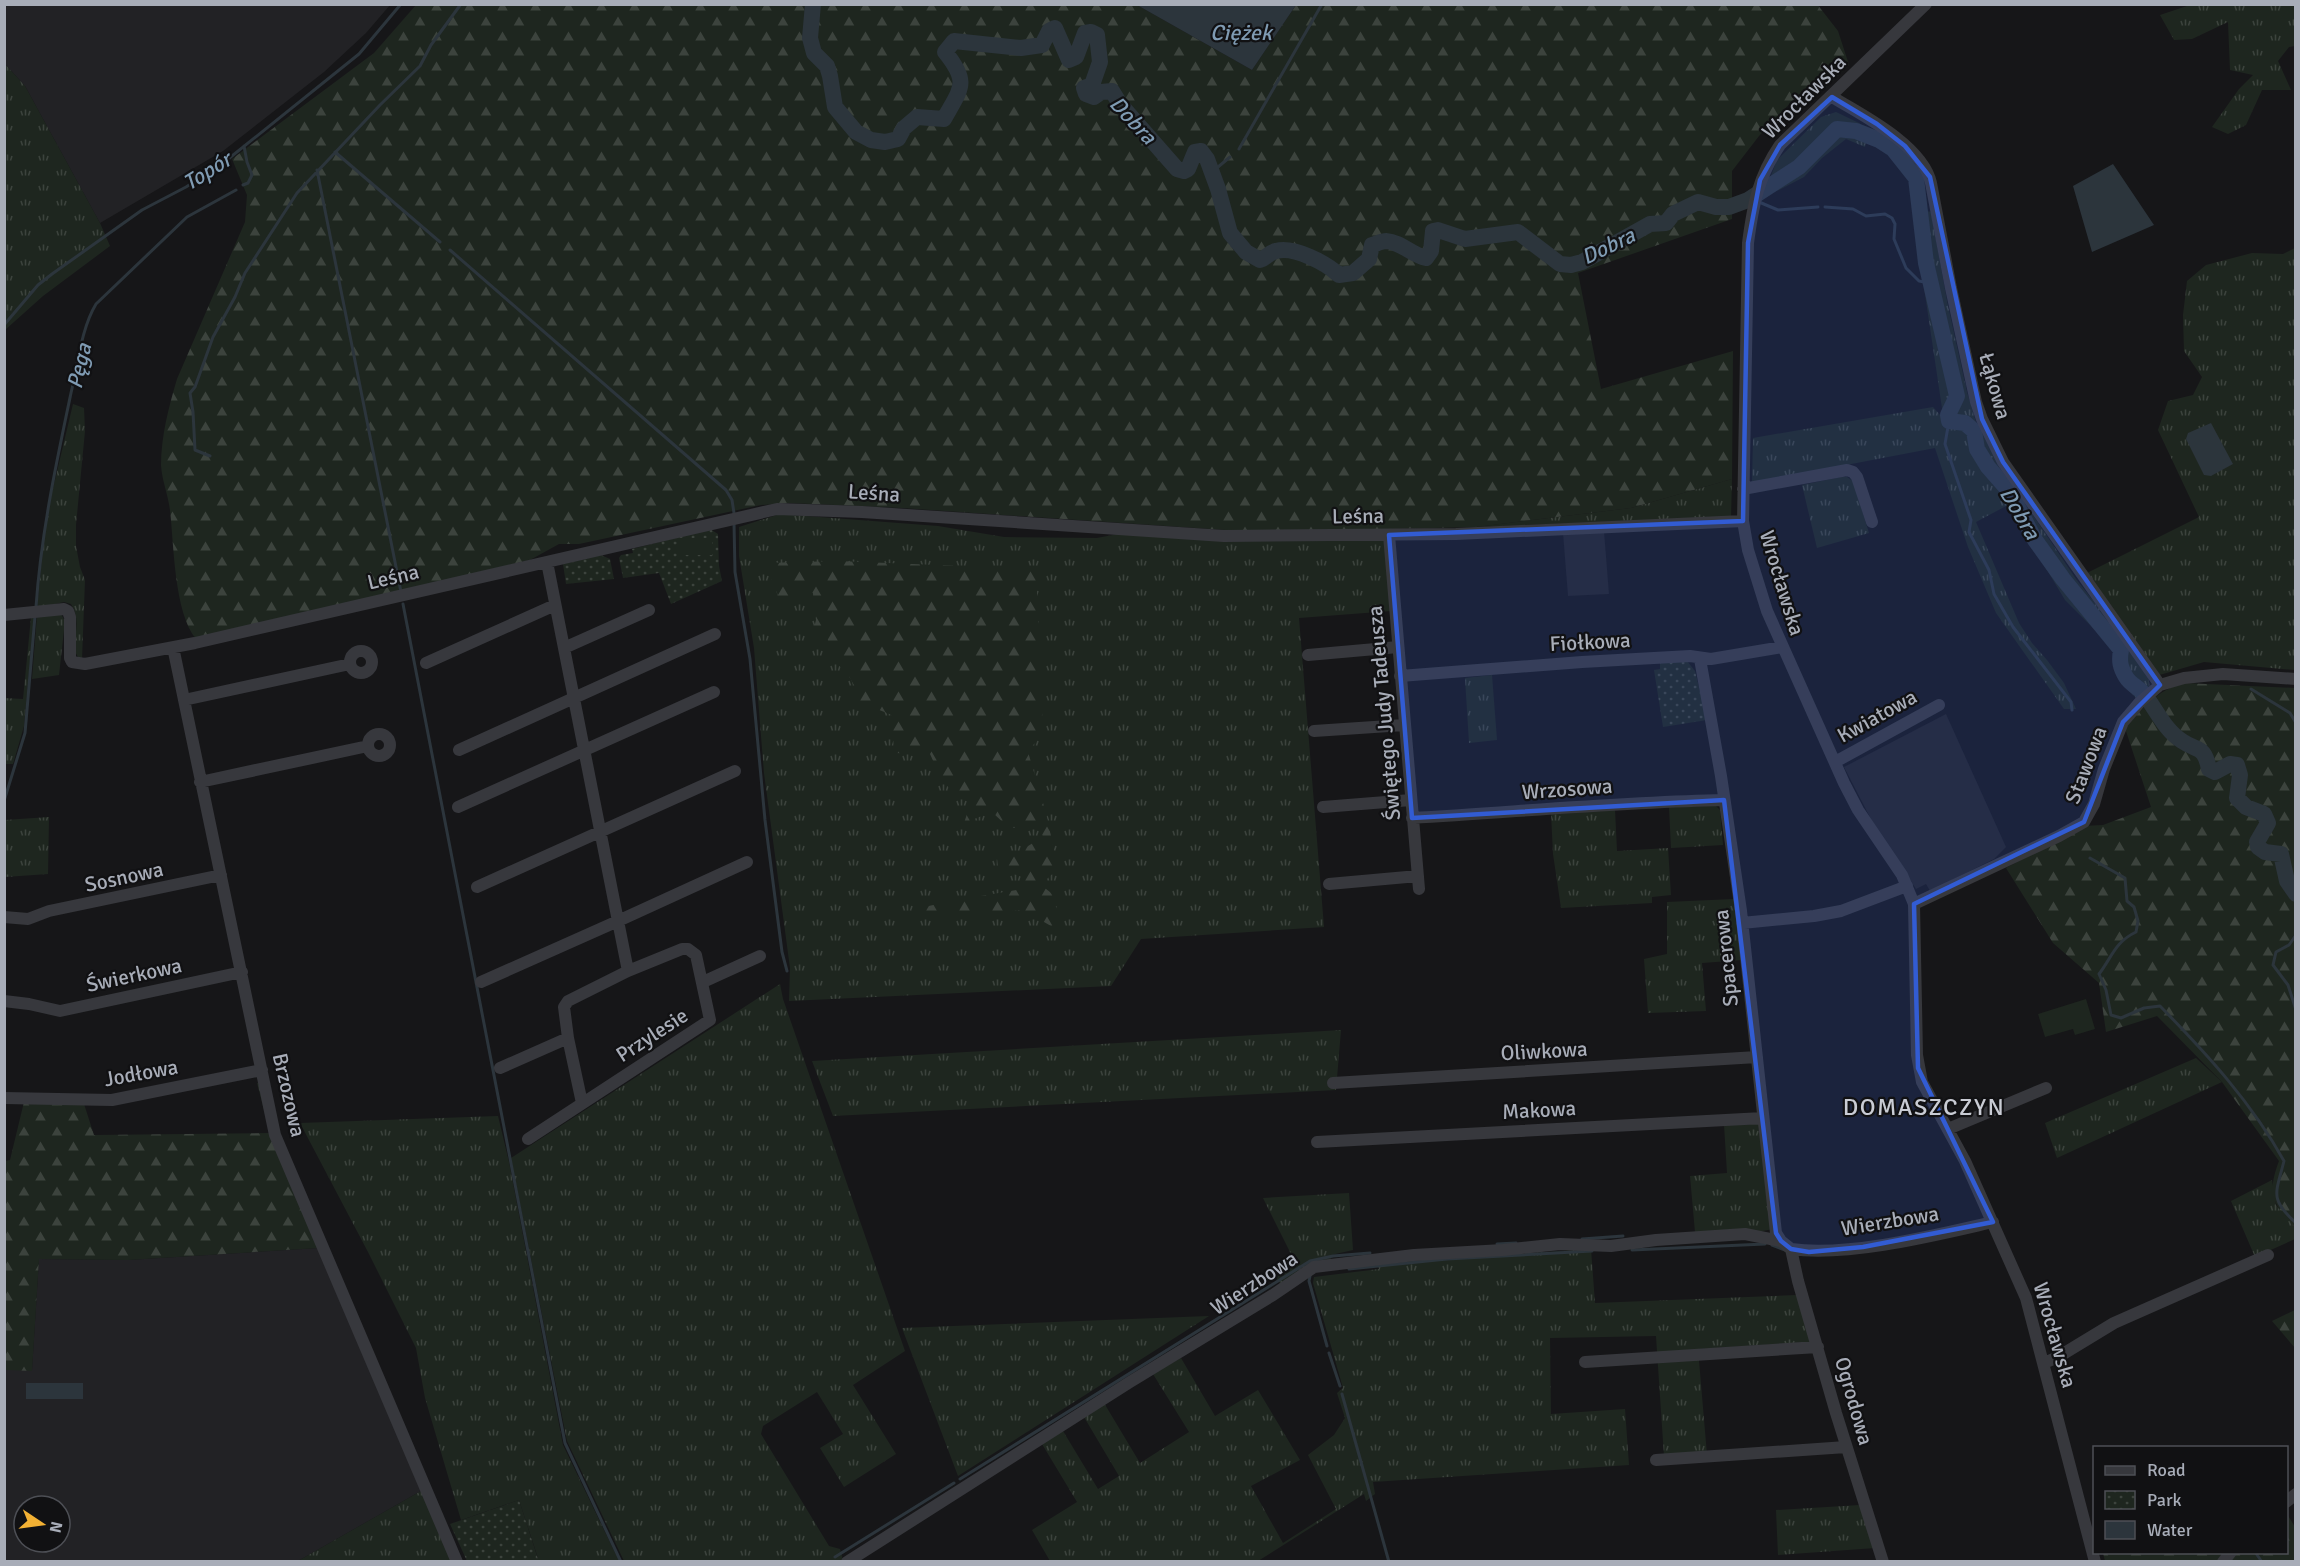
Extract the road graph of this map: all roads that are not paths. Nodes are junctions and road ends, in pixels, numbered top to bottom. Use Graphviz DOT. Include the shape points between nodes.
graph roads {
  1 [pos="1926,4"];
  2 [pos="1832,97"];
  3 [pos="1743,489"];
  4 [pos="1743,521"];
  5 [pos="1872,522"];
  6 [pos="1389,535"];
  7 [pos="547,562"];
  8 [pos="555,605"];
  9 [pos="649,610"];
  10 [pos="4,615"];
  11 [pos="715,634"];
  12 [pos="173,647"];
  13 [pos="1398,647"];
  14 [pos="1782,647"];
  15 [pos="564,648"];
  16 [pos="1308,655"];
  17 [pos="1700,658"];
  18 [pos="426,663"];
  19 [pos="350,664"];
  20 [pos="1400,676"];
  21 [pos="2295,679"];
  22 [pos="2155,689"];
  23 [pos="714,692"];
  24 [pos="575,697"];
  25 [pos="184,700"];
  26 [pos="1939,705"];
  27 [pos="1404,725"];
  28 [pos="1314,731"];
  29 [pos="368,746"];
  30 [pos="585,748"];
  31 [pos="459,750"];
  32 [pos="1835,762"];
  33 [pos="735,771"];
  34 [pos="200,782"];
  35 [pos="1411,800"];
  36 [pos="1724,800"];
  37 [pos="458,807"];
  38 [pos="1323,807"];
  39 [pos="1412,818"];
  40 [pos="601,832"];
  41 [pos="747,862"];
  42 [pos="221,875"];
  43 [pos="1329,884"];
  44 [pos="1907,886"];
  45 [pos="477,887"];
  46 [pos="1914,904"];
  47 [pos="4,917"];
  48 [pos="618,921"];
  49 [pos="1742,922"];
  50 [pos="760,956"];
  51 [pos="628,971"];
  52 [pos="242,972"];
  53 [pos="481,982"];
  54 [pos="703,982"];
  55 [pos="4,1001"];
  56 [pos="568,1038"];
  57 [pos="1756,1057"];
  58 [pos="500,1068"];
  59 [pos="262,1070"];
  60 [pos="1333,1083"];
  61 [pos="2046,1088"];
  62 [pos="4,1098"];
  63 [pos="582,1103"];
  64 [pos="1763,1118"];
  65 [pos="1948,1129"];
  66 [pos="528,1139"];
  67 [pos="1317,1143"];
  68 [pos="1993,1222"];
  69 [pos="1781,1241"];
  70 [pos="1791,1249"];
  71 [pos="2268,1255"];
  72 [pos="1818,1347"];
  73 [pos="1585,1362"];
  74 [pos="2044,1363"];
  75 [pos="1846,1447"];
  76 [pos="1656,1460"];
  77 [pos="2091,1561"];
  78 [pos="457,1562"];
  79 [pos="847,1562"];
  80 [pos="1883,1562"];
  1 -- 2 [label="street, Wrocławska"];
  2 -- 3 [label="street, Wrocławska" via="1780,146 1760,180 1748,243"];
  2 -- 22 [label="street, Łąkowa" via="1877,124 1925,166 1982,419 2003,462"];
  3 -- 4 [label="street, Wrocławska"];
  3 -- 5 [label="street" via="1853,472"];
  4 -- 6 [label="street, Leśna"];
  4 -- 14 [label="street, Wrocławska" via="1757,583"];
  6 -- 7 [label="street, Leśna" via="1224,536 777,509"];
  6 -- 13 [label="street, Świętego Judy Tadeusza"];
  7 -- 8 [label="street"];
  7 -- 12 [label="street, Leśna"];
  8 -- 15 [label="street"];
  8 -- 18 [label="street"];
  9 -- 15 [label="street"];
  10 -- 12 [label="street, Leśna" via="60,608 68,611 68,652 76,663"];
  11 -- 24 [label="street"];
  12 -- 25 [label="street, Brzozowa"];
  13 -- 16 [label="street"];
  13 -- 20 [label="street, Świętego Judy Tadeusza"];
  14 -- 17 [label="street, Fiołkowa"];
  14 -- 32 [label="street, Wrocławska"];
  15 -- 24 [label="street"];
  17 -- 20 [label="street, Fiołkowa" via="1582,662"];
  17 -- 36 [label="street, Spacerowa"];
  19 -- 25 [label="street"];
  20 -- 27 [label="street, Świętego Judy Tadeusza"];
  21 -- 22 [label="street, Stawowa" via="2223,674 2184,678"];
  22 -- 46 [label="street, Stawowa" via="2123,722 2085,822"];
  23 -- 30 [label="street"];
  24 -- 30 [label="street"];
  24 -- 31 [label="street"];
  25 -- 34 [label="street, Brzozowa"];
  26 -- 32 [label="street, Kwiatowa"];
  27 -- 28 [label="street"];
  27 -- 35 [label="street, Świętego Judy Tadeusza"];
  29 -- 34 [label="street"];
  30 -- 37 [label="street"];
  30 -- 40 [label="street"];
  32 -- 44 [label="street, Wrocławska" via="1857,810"];
  33 -- 40 [label="street"];
  34 -- 42 [label="street, Brzozowa"];
  35 -- 38 [label="street"];
  35 -- 39 [label="street, Świętego Judy Tadeusza"];
  36 -- 39 [label="street, Wrzosowa"];
  36 -- 49 [label="street, Spacerowa"];
  39 -- 43 [label="street, Świętego Judy Tadeusza" via="1418,883"];
  40 -- 45 [label="street"];
  40 -- 48 [label="street"];
  41 -- 48 [label="street"];
  42 -- 47 [label="street, Sosnowa" via="49,911 28,920"];
  42 -- 52 [label="street, Brzozowa"];
  44 -- 46 [label="street, Wrocławska"];
  44 -- 49 [label="street" via="1841,911"];
  46 -- 65 [label="street, Wrocławska" via="1918,1068"];
  48 -- 51 [label="street"];
  48 -- 53 [label="street"];
  49 -- 57 [label="street, Spacerowa"];
  50 -- 54 [label="street, Przylesie"];
  51 -- 54 [label="street, Przylesie" via="687,949 696,955"];
  51 -- 56 [label="street, Przylesie" via="568,1000 564,1007"];
  52 -- 55 [label="street, Świerkowa" via="60,1011"];
  52 -- 59 [label="street, Brzozowa"];
  54 -- 63 [label="street, Przylesie" via="710,1020"];
  56 -- 58 [label="street"];
  56 -- 63 [label="street, Przylesie"];
  57 -- 60 [label="street, Oliwkowa"];
  57 -- 64 [label="street, Spacerowa"];
  59 -- 62 [label="street, Jodłowa" via="112,1100"];
  59 -- 78 [label="street, Brzozowa" via="275,1135"];
  61 -- 65 [label="street"];
  63 -- 66 [label="street, Przylesie"];
  64 -- 67 [label="street, Makowa"];
  64 -- 69 [label="street, Spacerowa" via="1776,1233"];
  65 -- 68 [label="street, Wrocławska"];
  68 -- 70 [label="street, Wierzbowa" via="1863,1247 1809,1252"];
  68 -- 74 [label="street, Wrocławska" via="2026,1298"];
  69 -- 70 [label="street"];
  69 -- 79 [label="street, Wierzbowa" via="1745,1234 1611,1246 1560,1244 1314,1267"];
  70 -- 72 [label="street, Ogrodowa"];
  71 -- 74 [label="street" via="2114,1323"];
  72 -- 73 [label="street"];
  72 -- 75 [label="street, Ogrodowa"];
  74 -- 77 [label="street, Wrocławska"];
  75 -- 76 [label="street"];
  75 -- 80 [label="street, Ogrodowa"];
}
